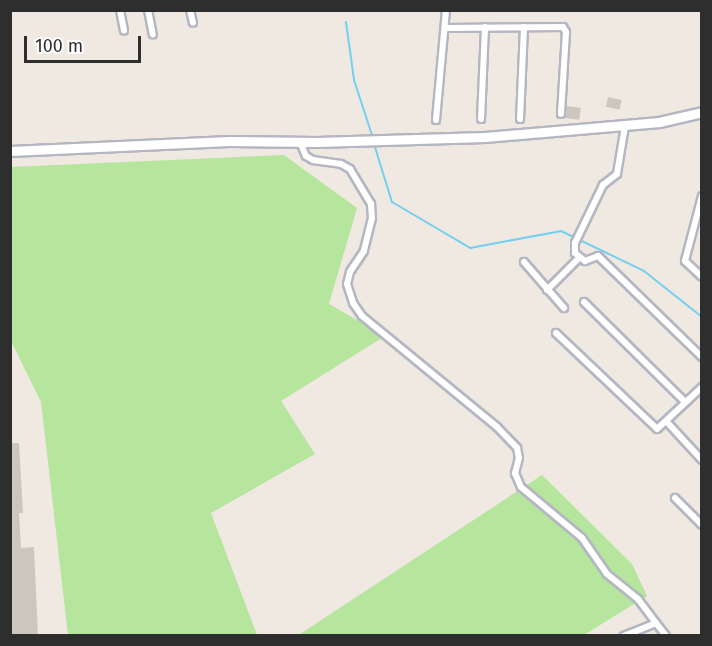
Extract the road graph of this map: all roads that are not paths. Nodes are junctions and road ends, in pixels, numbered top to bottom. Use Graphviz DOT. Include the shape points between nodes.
graph roads {
  1 [pos="120,10"];
  2 [pos="148,10"];
  3 [pos="190,10"];
  4 [pos="446,10"];
  5 [pos="193,23"];
  6 [pos="485,27"];
  7 [pos="524,27"];
  8 [pos="445,28"];
  9 [pos="124,31"];
  10 [pos="153,35"];
  11 [pos="702,112"];
  12 [pos="561,114"];
  13 [pos="481,119"];
  14 [pos="520,119"];
  15 [pos="436,120"];
  16 [pos="625,126"];
  17 [pos="300,142"];
  18 [pos="10,151"];
  19 [pos="702,196"];
  20 [pos="579,258"];
  21 [pos="524,262"];
  22 [pos="702,277"];
  23 [pos="548,290"];
  24 [pos="584,302"];
  25 [pos="564,308"];
  26 [pos="556,333"];
  27 [pos="702,357"];
  28 [pos="702,387"];
  29 [pos="696,392"];
  30 [pos="702,398"];
  31 [pos="685,402"];
  32 [pos="666,421"];
  33 [pos="702,460"];
  34 [pos="675,498"];
  35 [pos="702,525"];
  36 [pos="657,623"];
  37 [pos="624,636"];
  38 [pos="666,636"];
  1 -- 9 [label="street"];
  2 -- 10 [label="street"];
  3 -- 5 [label="street"];
  4 -- 8 [label="street"];
  6 -- 7 [label="street"];
  6 -- 8 [label="street"];
  6 -- 13 [label="street"];
  7 -- 12 [label="street" via="566,29"];
  7 -- 14 [label="street"];
  8 -- 15 [label="street"];
  11 -- 16 [label="street"];
  16 -- 17 [label="street" via="485,136"];
  16 -- 20 [label="street" via="617,174 603,185 575,243"];
  17 -- 18 [label="street" via="217,141"];
  17 -- 36 [label="street" via="306,156 313,160 350,169 371,204 372,218 364,251 347,284 362,316 517,448 515,472 521,487 582,538 607,574 638,599"];
  19 -- 22 [label="street" via="685,261"];
  20 -- 23 [label="street"];
  20 -- 27 [label="street" via="589,261 598,256"];
  21 -- 23 [label="street"];
  23 -- 25 [label="street"];
  24 -- 31 [label="street"];
  26 -- 32 [label="street" via="657,429"];
  28 -- 29 [label="street"];
  29 -- 30 [label="street"];
  29 -- 31 [label="street"];
  31 -- 32 [label="street"];
  32 -- 33 [label="street"];
  34 -- 35 [label="street"];
  36 -- 37 [label="street"];
  36 -- 38 [label="street"];
}
